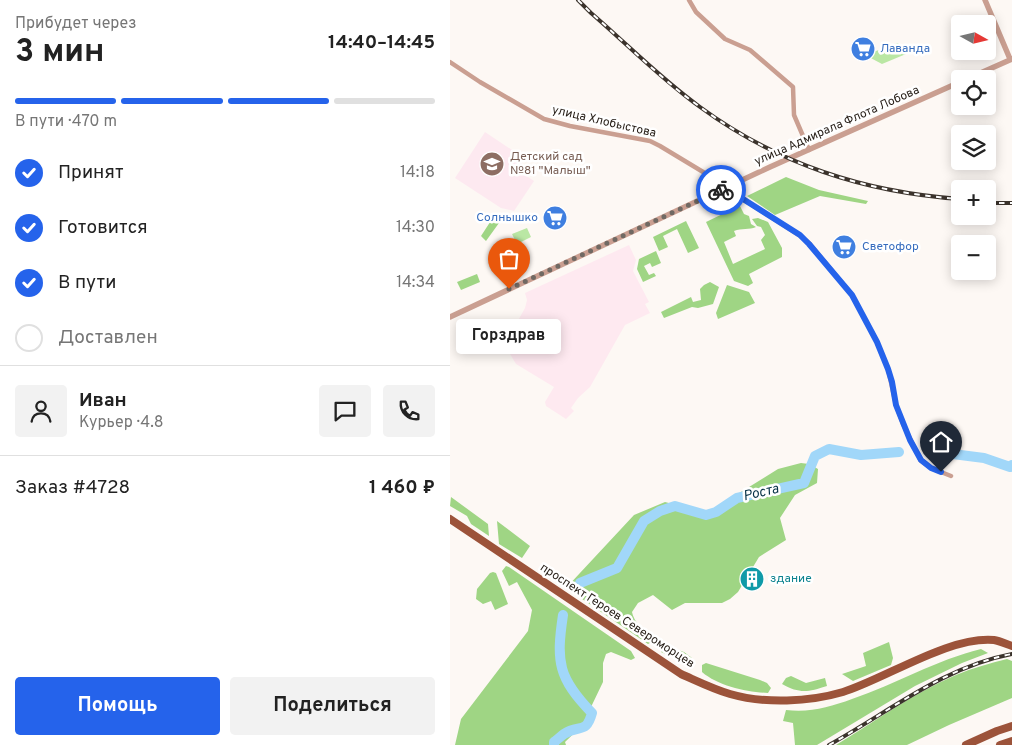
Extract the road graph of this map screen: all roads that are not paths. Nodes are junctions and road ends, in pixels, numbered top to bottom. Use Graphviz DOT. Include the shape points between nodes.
graph roads {
  1 [pos="689,0"];
  2 [pos="985,0"];
  3 [pos="1011,59"];
  4 [pos="450,62"];
  5 [pos="987,70"];
  6 [pos="951,86"];
  7 [pos="809,150"];
  8 [pos="728,187"];
  9 [pos="450,317"];
  10 [pos="951,476"];
  11 [pos="450,519"];
  12 [pos="1012,646"];
  13 [pos="1012,726"];
  14 [pos="1012,741"];
  15 [pos="966,745"];
  16 [pos="1000,745"];
  1 -- 7 [label="street" via="696,12 725,39 750,50 793,87 794,115"];
  2 -- 3 [label="street"];
  3 -- 5 [label="street"];
  4 -- 8 [label="street, улица Хлобыстова" via="544,119 650,141"];
  6 -- 7 [label="street, улица Адмирала Флота Лобова"];
  7 -- 8 [label="street, улица Адмирала Флота Лобова"];
  8 -- 9 [label="street, улица Адмирала Флота Лобова"];
  8 -- 10 [label="street, улица Хлобыстова" via="800,235 852,295 877,342 903,424 921,460"];
  11 -- 12 [label="main road, проспект Героев Североморцев" via="681,674 731,694 765,700 832,694 955,645 994,640"];
  13 -- 15 [label="main road"];
  14 -- 16 [label="main road"];
}
